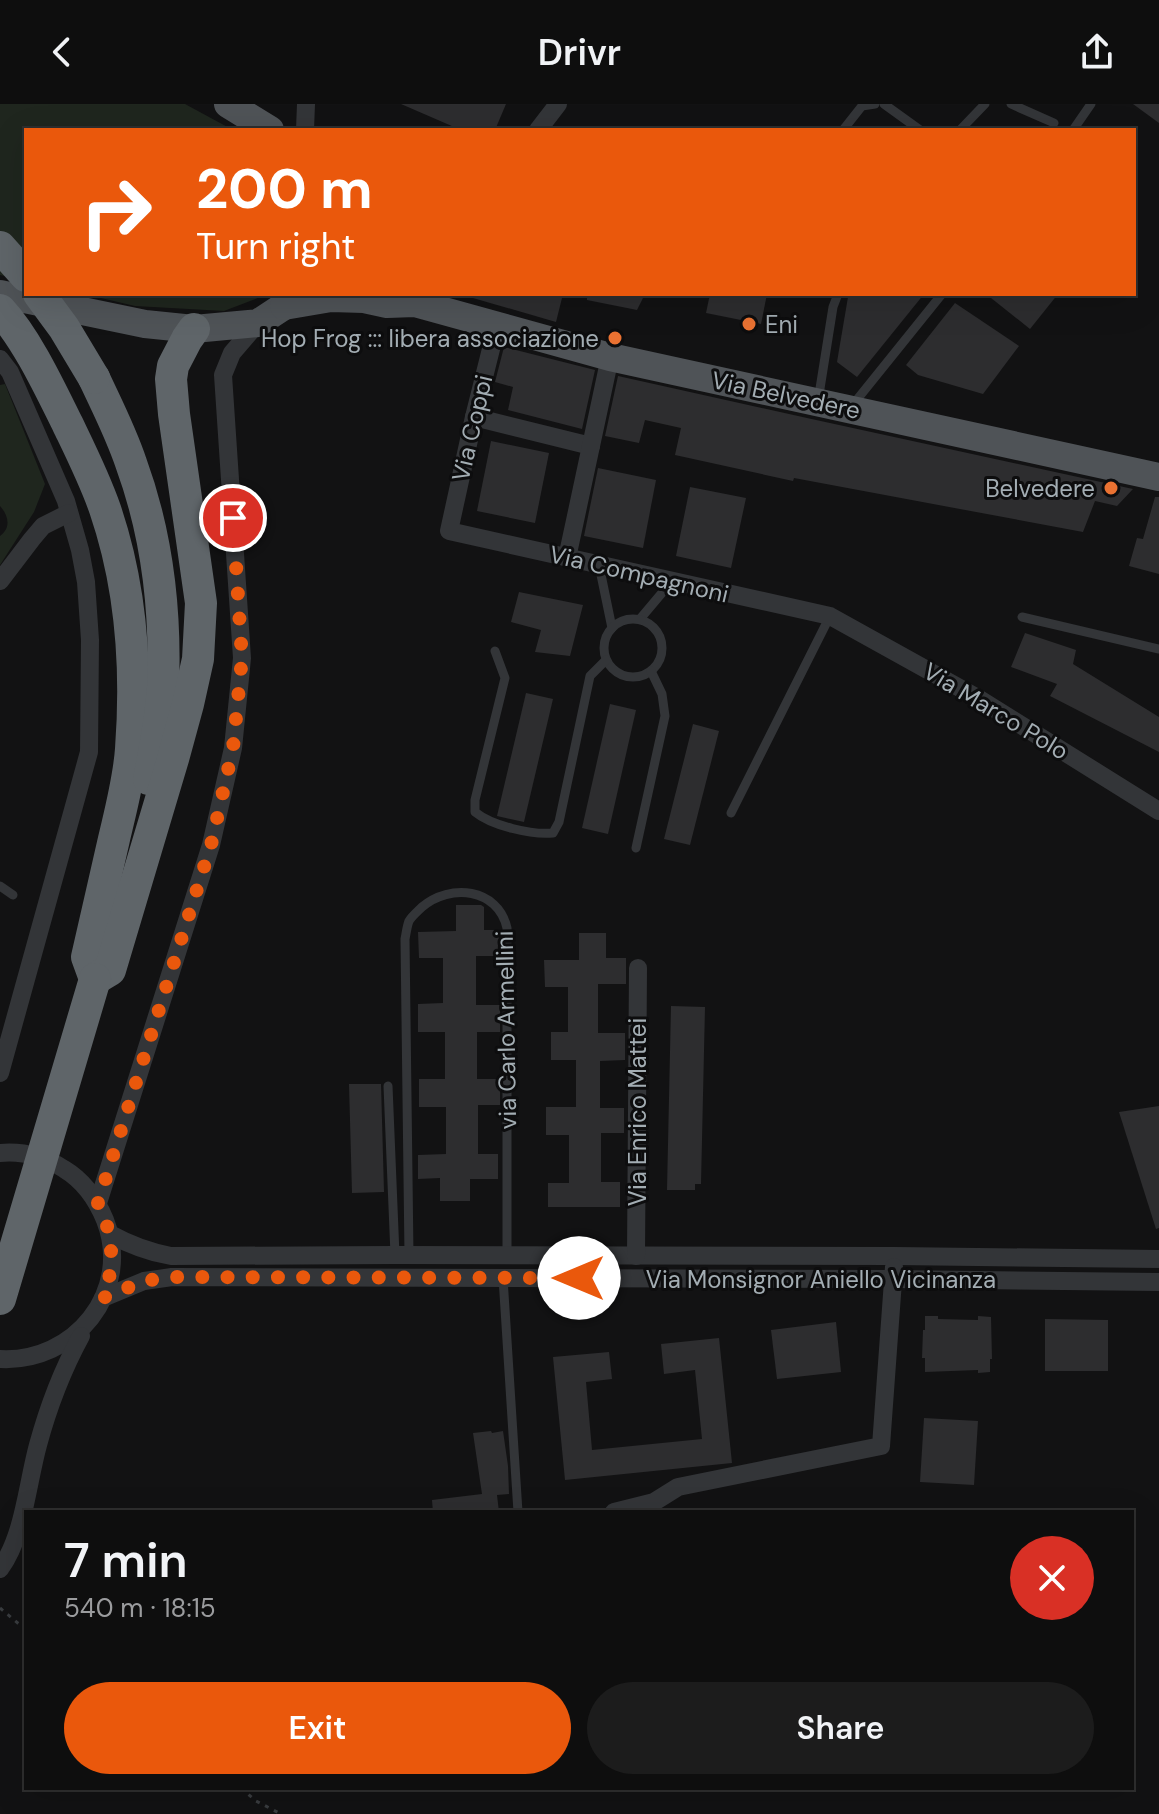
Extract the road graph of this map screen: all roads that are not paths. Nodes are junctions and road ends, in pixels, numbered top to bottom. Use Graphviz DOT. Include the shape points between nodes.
graph roads {
  1 [pos="228,104"];
  2 [pos="306,104"];
  3 [pos="558,104"];
  4 [pos="875,104"];
  5 [pos="884,104"];
  6 [pos="985,104"];
  7 [pos="1011,104"];
  8 [pos="1091,104"];
  9 [pos="1054,123"];
  10 [pos="267,128"];
  11 [pos="305,128"];
  12 [pos="540,128"];
  13 [pos="845,128"];
  14 [pos="917,128"];
  15 [pos="962,128"];
  16 [pos="1074,128"];
  17 [pos="0,247"];
  18 [pos="24,274"];
  19 [pos="0,294"];
  20 [pos="40,296"];
  21 [pos="837,296"];
  22 [pos="940,296"];
  23 [pos="412,297"];
  24 [pos="289,300"];
  25 [pos="0,310"];
  26 [pos="258,323"];
  27 [pos="497,325"];
  28 [pos="194,329"];
  29 [pos="610,357"];
  30 [pos="0,359"];
  31 [pos="818,402"];
  32 [pos="850,409"];
  33 [pos="474,417"];
  34 [pos="591,446"];
  35 [pos="1159,477"];
  36 [pos="68,507"];
  37 [pos="449,531"];
  38 [pos="567,558"];
  39 [pos="599,565"];
  40 [pos="0,581"];
  41 [pos="672,581"];
  42 [pos="830,616"];
  43 [pos="1022,617"];
  44 [pos="640,619"];
  45 [pos="612,628"];
  46 [pos="1159,649"];
  47 [pos="495,651"];
  48 [pos="606,660"];
  49 [pos="651,671"];
  50 [pos="1159,811"];
  51 [pos="731,813"];
  52 [pos="636,848"];
  53 [pos="0,886"];
  54 [pos="13,895"];
  55 [pos="638,968"];
  56 [pos="95,979"];
  57 [pos="0,1073"];
  58 [pos="388,1086"];
  59 [pos="0,1153"];
  60 [pos="98,1203"];
  61 [pos="110,1234"];
  62 [pos="402,1255"];
  63 [pos="507,1255"];
  64 [pos="636,1256"];
  65 [pos="895,1256"];
  66 [pos="1159,1259"];
  67 [pos="503,1278"];
  68 [pos="893,1279"];
  69 [pos="1159,1282"];
  70 [pos="103,1298"];
  71 [pos="0,1299"];
  72 [pos="88,1324"];
  73 [pos="0,1359"];
  74 [pos="518,1510"];
  75 [pos="622,1510"];
  76 [pos="0,1569"];
  1 -- 10 [label="main road"];
  2 -- 11 [label="street"];
  3 -- 12 [label="street"];
  4 -- 13 [label="lane" via="862,106"];
  5 -- 14 [label="lane"];
  6 -- 15 [label="lane"];
  7 -- 9 [label="lane"];
  8 -- 16 [label="lane"];
  17 -- 18 [label="highway"];
  19 -- 28 [label="main road"];
  20 -- 56 [label="highway, bridge" via="94,378 132,465 155,551 163,629 163,689 146,801"];
  21 -- 31 [label="lane"];
  22 -- 32 [label="lane"];
  23 -- 24 [label="main road, Via Belvedere" via="387,304 364,299"];
  23 -- 27 [label="main road, Via Belvedere"];
  24 -- 26 [label="main road"];
  25 -- 56 [label="highway" via="14,326 92,475 114,540 128,608 131,749 87,957"];
  26 -- 28 [label="main road"];
  26 -- 60 [label="street" via="232,353 223,375 242,658 233,748 211,845"];
  27 -- 29 [label="main road, Via Belvedere"];
  27 -- 33 [label="street, Via Coppi"];
  28 -- 56 [label="highway" via="171,379 201,603 198,659 110,970"];
  29 -- 31 [label="main road, Via Belvedere"];
  29 -- 34 [label="street"];
  30 -- 36 [label="street"];
  31 -- 32 [label="main road, Via Belvedere"];
  32 -- 35 [label="main road, Via Belvedere"];
  33 -- 34 [label="street"];
  33 -- 37 [label="street, Via Coppi"];
  34 -- 38 [label="street"];
  36 -- 40 [label="street" via="43,526"];
  36 -- 57 [label="street" via="86,582 89,752"];
  37 -- 38 [label="street, Via Compagnoni"];
  38 -- 39 [label="street, Via Compagnoni"];
  39 -- 41 [label="street, Via Compagnoni"];
  39 -- 45 [label="lane"];
  41 -- 42 [label="street, Via Compagnoni"];
  41 -- 44 [label="lane"];
  42 -- 50 [label="street, Via Marco Polo" via="976,697"];
  42 -- 51 [label="lane"];
  43 -- 46 [label="lane"];
  44 -- 45 [label="lane"];
  44 -- 49 [label="lane" via="659,634 662,645"];
  45 -- 48 [label="lane" via="605,638"];
  47 -- 48 [label="lane" via="505,678 475,812 485,820 541,834 553,833 559,822 590,676"];
  48 -- 49 [label="lane" via="627,676"];
  49 -- 52 [label="lane" via="665,716"];
  53 -- 54 [label="lane"];
  55 -- 64 [label="street, Via Enrico Mattei"];
  56 -- 71 [label="highway, bridge"];
  58 -- 62 [label="lane"];
  59 -- 60 [label="street" via="33,1155 54,1163 73,1174"];
  60 -- 61 [label="street"];
  61 -- 62 [label="street, Via Monsignor Aniello Vicinanza" via="131,1246 171,1256"];
  61 -- 70 [label="street" via="112,1267"];
  62 -- 63 [label="street, Via Monsignor Aniello Vicinanza"];
  62 -- 63 [label="lane, via Carlo Armellini" via="405,939 414,915 451,892 485,898 499,907 507,928"];
  63 -- 64 [label="street, Via Monsignor Aniello Vicinanza"];
  64 -- 65 [label="street, Via Monsignor Aniello Vicinanza"];
  65 -- 66 [label="street, Via Monsignor Aniello Vicinanza"];
  65 -- 68 [label="street"];
  67 -- 68 [label="street, Via Monsignor Aniello Vicinanza"];
  67 -- 70 [label="street, Via Monsignor Aniello Vicinanza" via="172,1277 144,1281"];
  67 -- 74 [label="lane"];
  68 -- 69 [label="street, Via Monsignor Aniello Vicinanza"];
  68 -- 75 [label="street" via="881,1446 678,1487 654,1502"];
  70 -- 72 [label="street"];
  72 -- 73 [label="street" via="38,1356"];
  72 -- 76 [label="street" via="67,1361 38,1443 15,1543"];
}
